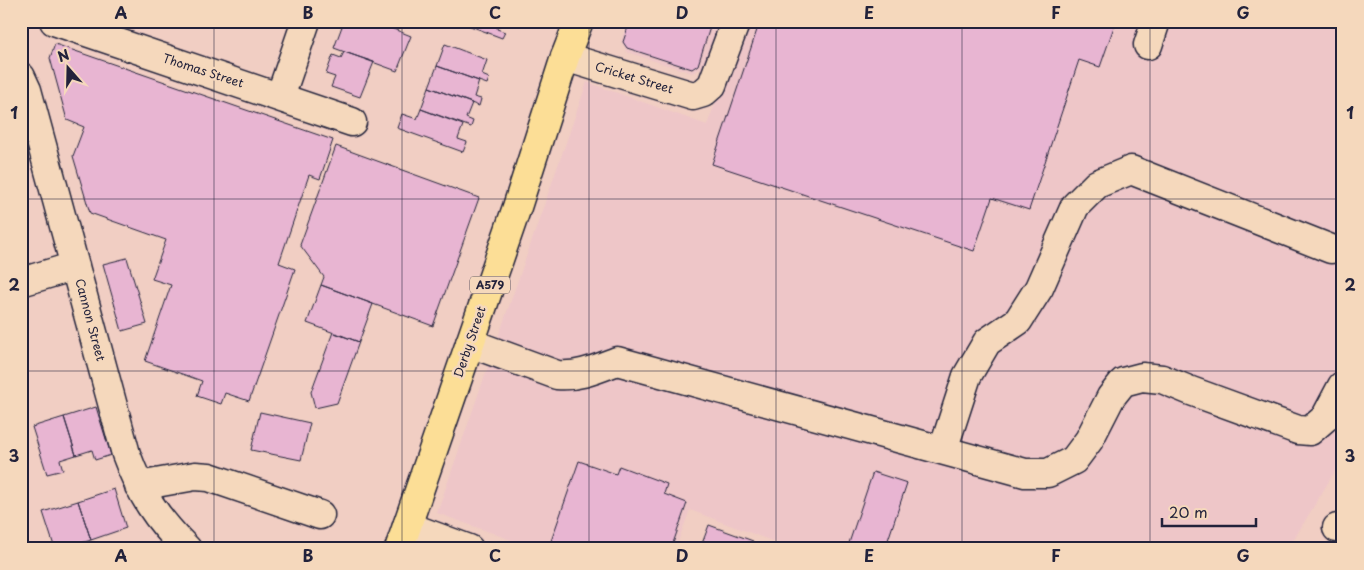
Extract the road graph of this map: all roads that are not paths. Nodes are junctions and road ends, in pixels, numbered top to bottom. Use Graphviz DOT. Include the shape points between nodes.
graph roads {
  1 [pos="54,21"];
  2 [pos="306,21"];
  3 [pos="579,21"];
  4 [pos="736,21"];
  5 [pos="565,57"];
  6 [pos="21,77"];
  7 [pos="280,97"];
  8 [pos="352,122"];
  9 [pos="30,136"];
  10 [pos="1331,249"];
  11 [pos="75,266"];
  12 [pos="21,282"];
  13 [pos="470,342"];
  14 [pos="1342,386"];
  15 [pos="943,450"];
  16 [pos="139,486"];
  17 [pos="320,515"];
  18 [pos="403,537"];
  19 [pos="179,546"];
  20 [pos="469,549"];
  1 -- 7 [label="street, Thomas Street"];
  2 -- 7 [label="street"];
  3 -- 5 [label="main road, Derby Street / A579"];
  4 -- 5 [label="street, Cricket Street" via="712,85 693,96"];
  5 -- 13 [label="main road, Derby Street / A579"];
  6 -- 9 [label="street, Cannon Street" via="27,90"];
  7 -- 8 [label="street, Thomas Street"];
  9 -- 11 [label="street, Cannon Street"];
  10 -- 15 [label="street" via="1131,170 1097,184 1075,206 1040,288 1018,321 987,342 967,376"];
  11 -- 12 [label="street"];
  11 -- 16 [label="street, Cannon Street" via="126,454"];
  13 -- 15 [label="street" via="557,375 584,373 617,361"];
  13 -- 18 [label="main road, Derby Street / A579"];
  14 -- 15 [label="street" via="1325,418 1310,431 1298,430 1162,379 1142,377 1123,382 1074,460 1048,473 1025,473"];
  16 -- 17 [label="street" via="195,476 209,477"];
  16 -- 19 [label="street, Cannon Street"];
  18 -- 20 [label="street"];
}
